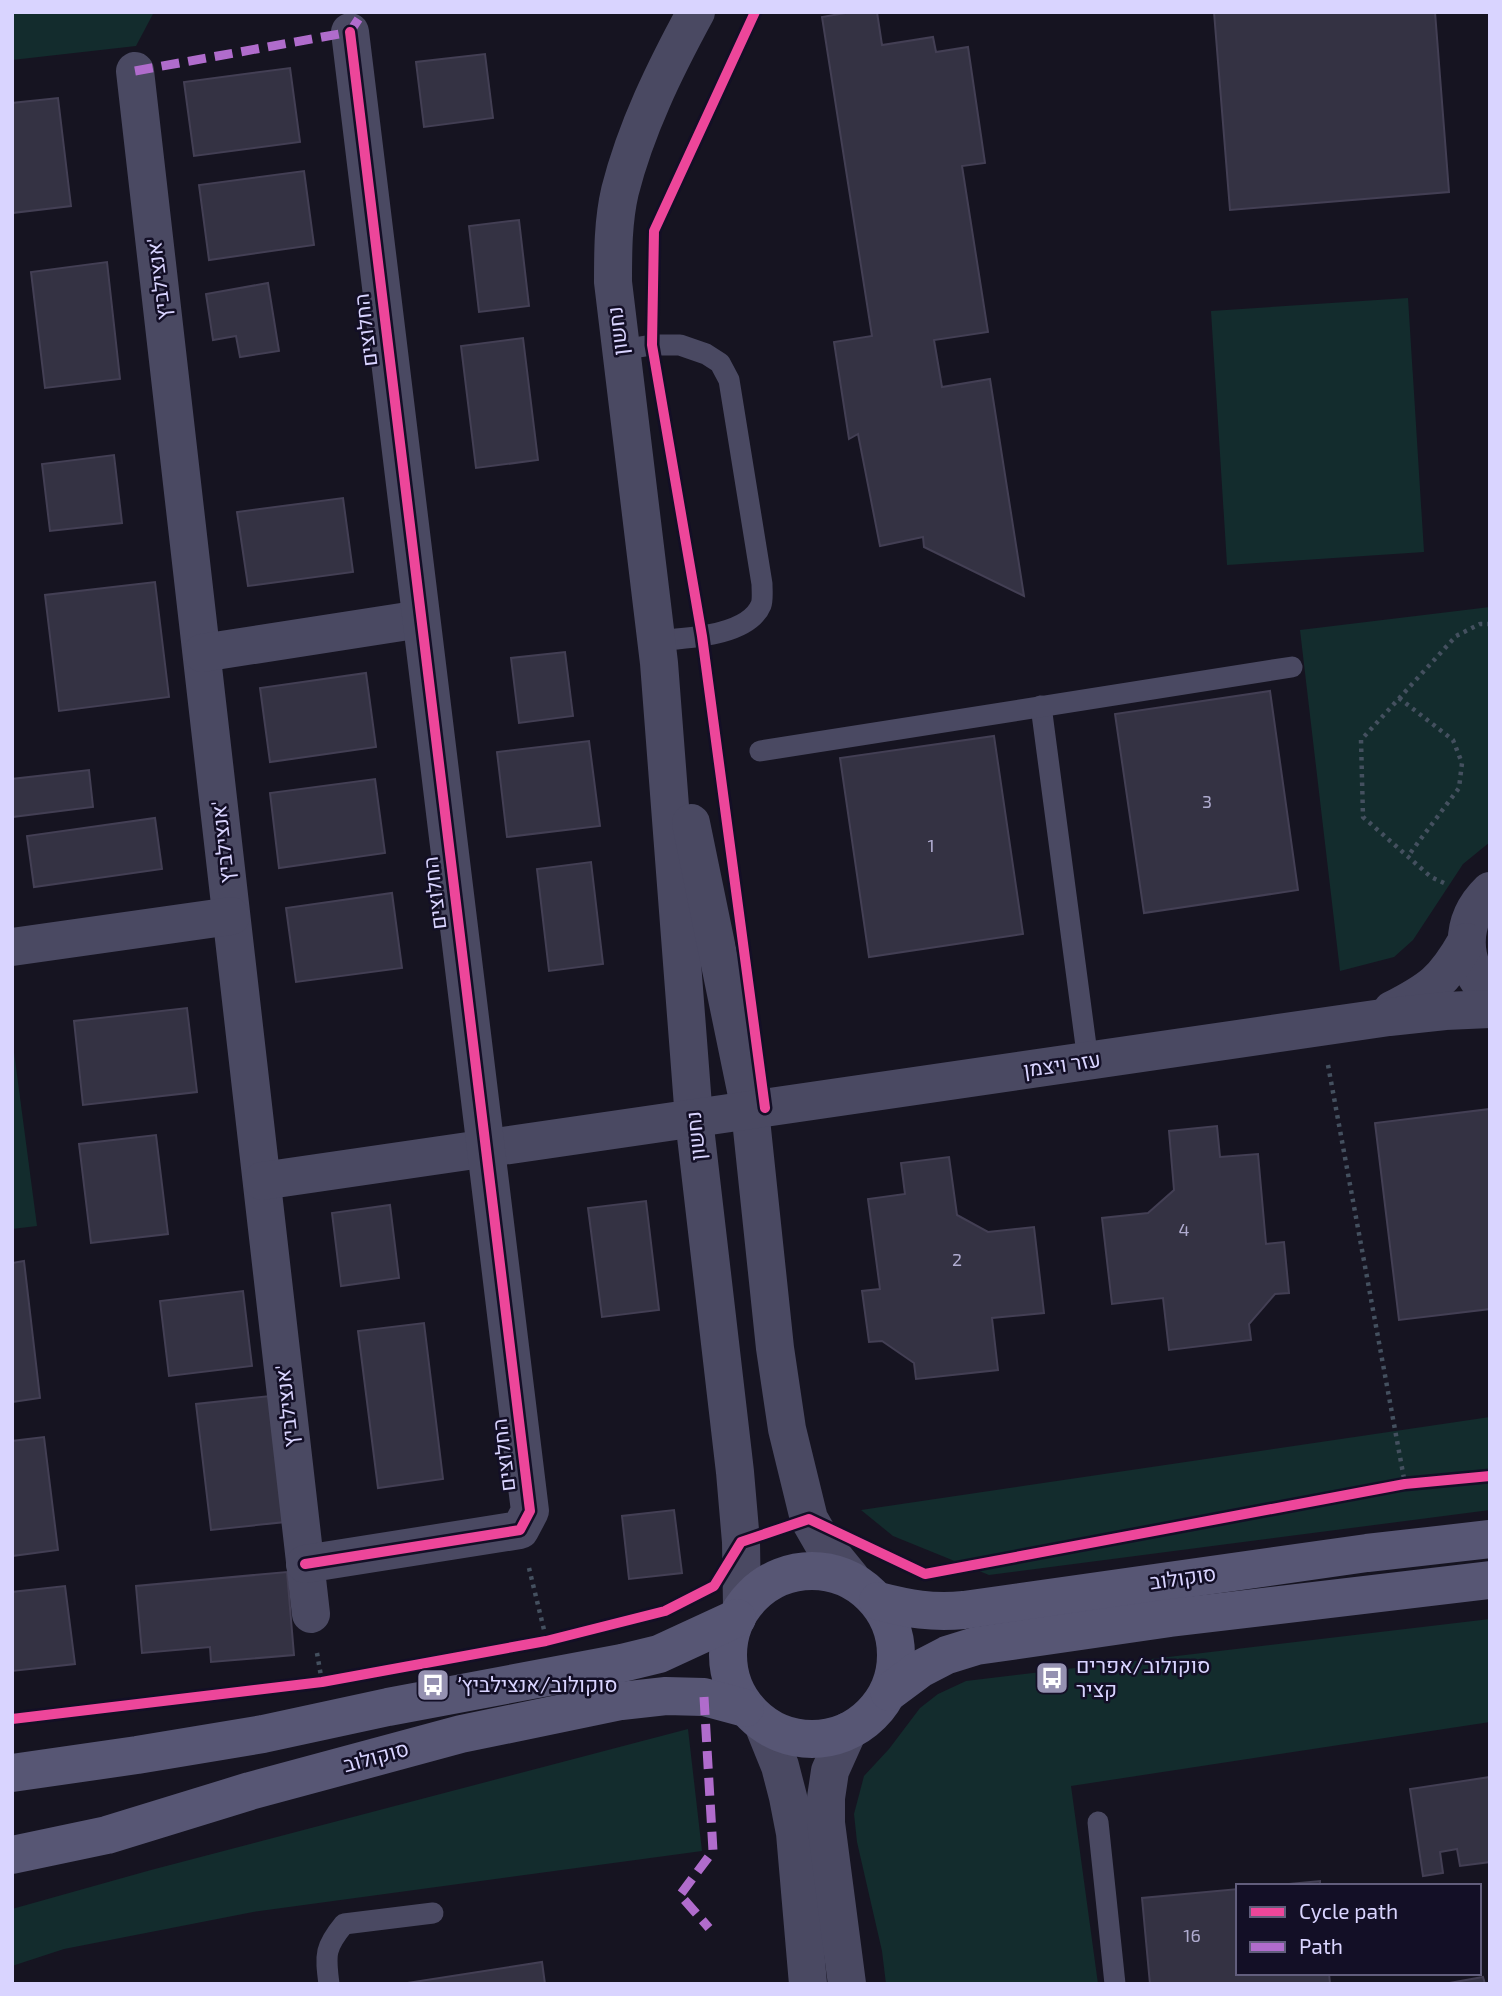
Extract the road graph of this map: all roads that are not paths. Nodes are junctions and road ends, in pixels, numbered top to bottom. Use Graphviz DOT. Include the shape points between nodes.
graph roads {
  1 [pos="696,12"];
  2 [pos="349,32"];
  3 [pos="135,71"];
  4 [pos="621,351"];
  5 [pos="421,619"];
  6 [pos="657,652"];
  7 [pos="202,653"];
  8 [pos="1292,667"];
  9 [pos="1041,706"];
  10 [pos="760,751"];
  11 [pos="1485,896"];
  12 [pos="232,916"];
  13 [pos="1466,942"];
  14 [pos="12,947"];
  15 [pos="1490,993"];
  16 [pos="1490,1009"];
  17 [pos="1374,1019"];
  18 [pos="1088,1061"];
  19 [pos="750,1110"];
  20 [pos="694,1119"];
  21 [pos="485,1149"];
  22 [pos="262,1181"];
  23 [pos="1490,1539"];
  24 [pos="305,1564"];
  25 [pos="1490,1580"];
  26 [pos="864,1590"];
  27 [pos="739,1613"];
  28 [pos="311,1614"];
  29 [pos="889,1692"];
  30 [pos="754,1716"];
  31 [pos="848,1731"];
  32 [pos="12,1773"];
  33 [pos="1098,1822"];
  34 [pos="12,1855"];
  35 [pos="433,1913"];
  36 [pos="329,1984"];
  37 [pos="808,1984"];
  38 [pos="847,1984"];
  39 [pos="1115,1984"];
  1 -- 4 [label="street, נחשון" via="653,97 620,192 613,282"];
  2 -- 5 [label="street, החלוצים"];
  3 -- 7 [label="street, אנצילביץ'"];
  4 -- 6 [label="street, נחשון"];
  4 -- 6 [label="lane" via="680,345 720,363 729,380 762,584 761,606 748,622"];
  5 -- 7 [label="street"];
  5 -- 21 [label="street, החלוצים"];
  6 -- 19 [label="street, נחשון"];
  6 -- 20 [label="street, נחשון"];
  7 -- 12 [label="street, אנצילביץ'"];
  8 -- 9 [label="lane"];
  9 -- 10 [label="lane"];
  9 -- 18 [label="lane"];
  11 -- 13 [label="street" via="1470,920"];
  12 -- 14 [label="street"];
  12 -- 22 [label="street, אנצילביץ'"];
  13 -- 15 [label="street" via="1469,963"];
  13 -- 17 [label="street, עזר ויצמן" via="1433,987"];
  16 -- 17 [label="street, עזר ויצמן"];
  17 -- 18 [label="street, עזר ויצמן"];
  18 -- 19 [label="street, עזר ויצמן"];
  19 -- 20 [label="street, עזר ויצמן"];
  19 -- 26 [label="street, נחשון" via="787,1429 809,1519 824,1545"];
  20 -- 21 [label="street, עזר ויצמן"];
  20 -- 27 [label="street, נחשון" via="735,1472 741,1542"];
  21 -- 22 [label="street, עזר ויצמן"];
  21 -- 24 [label="street, החלוצים" via="530,1511 520,1530"];
  22 -- 24 [label="street, אנצילביץ'"];
  23 -- 26 [label="main road, סוקולוב" via="964,1611 925,1611"];
  24 -- 28 [label="street, אנצילביץ'"];
  25 -- 29 [label="main road, סוקולוב" via="976,1646 920,1668"];
  26 -- 27 [label="main road" via="834,1572 800,1570 758,1590"];
  26 -- 29 [label="main road" via="888,1615 896,1640 897,1666"];
  27 -- 30 [label="main road" via="727,1655 732,1683"];
  27 -- 32 [label="main road" via="659,1654 622,1663 263,1734"];
  29 -- 31 [label="main road" via="874,1712"];
  30 -- 31 [label="main road" via="784,1735 807,1740"];
  30 -- 34 [label="main road, סוקולוב" via="704,1697 621,1701 461,1734 107,1835"];
  30 -- 37 [label="street" via="780,1766 788,1797"];
  31 -- 38 [label="street" via="830,1771 826,1798"];
  33 -- 39 [label="lane"];
  35 -- 36 [label="lane" via="344,1924 330,1941 326,1961"];
}
